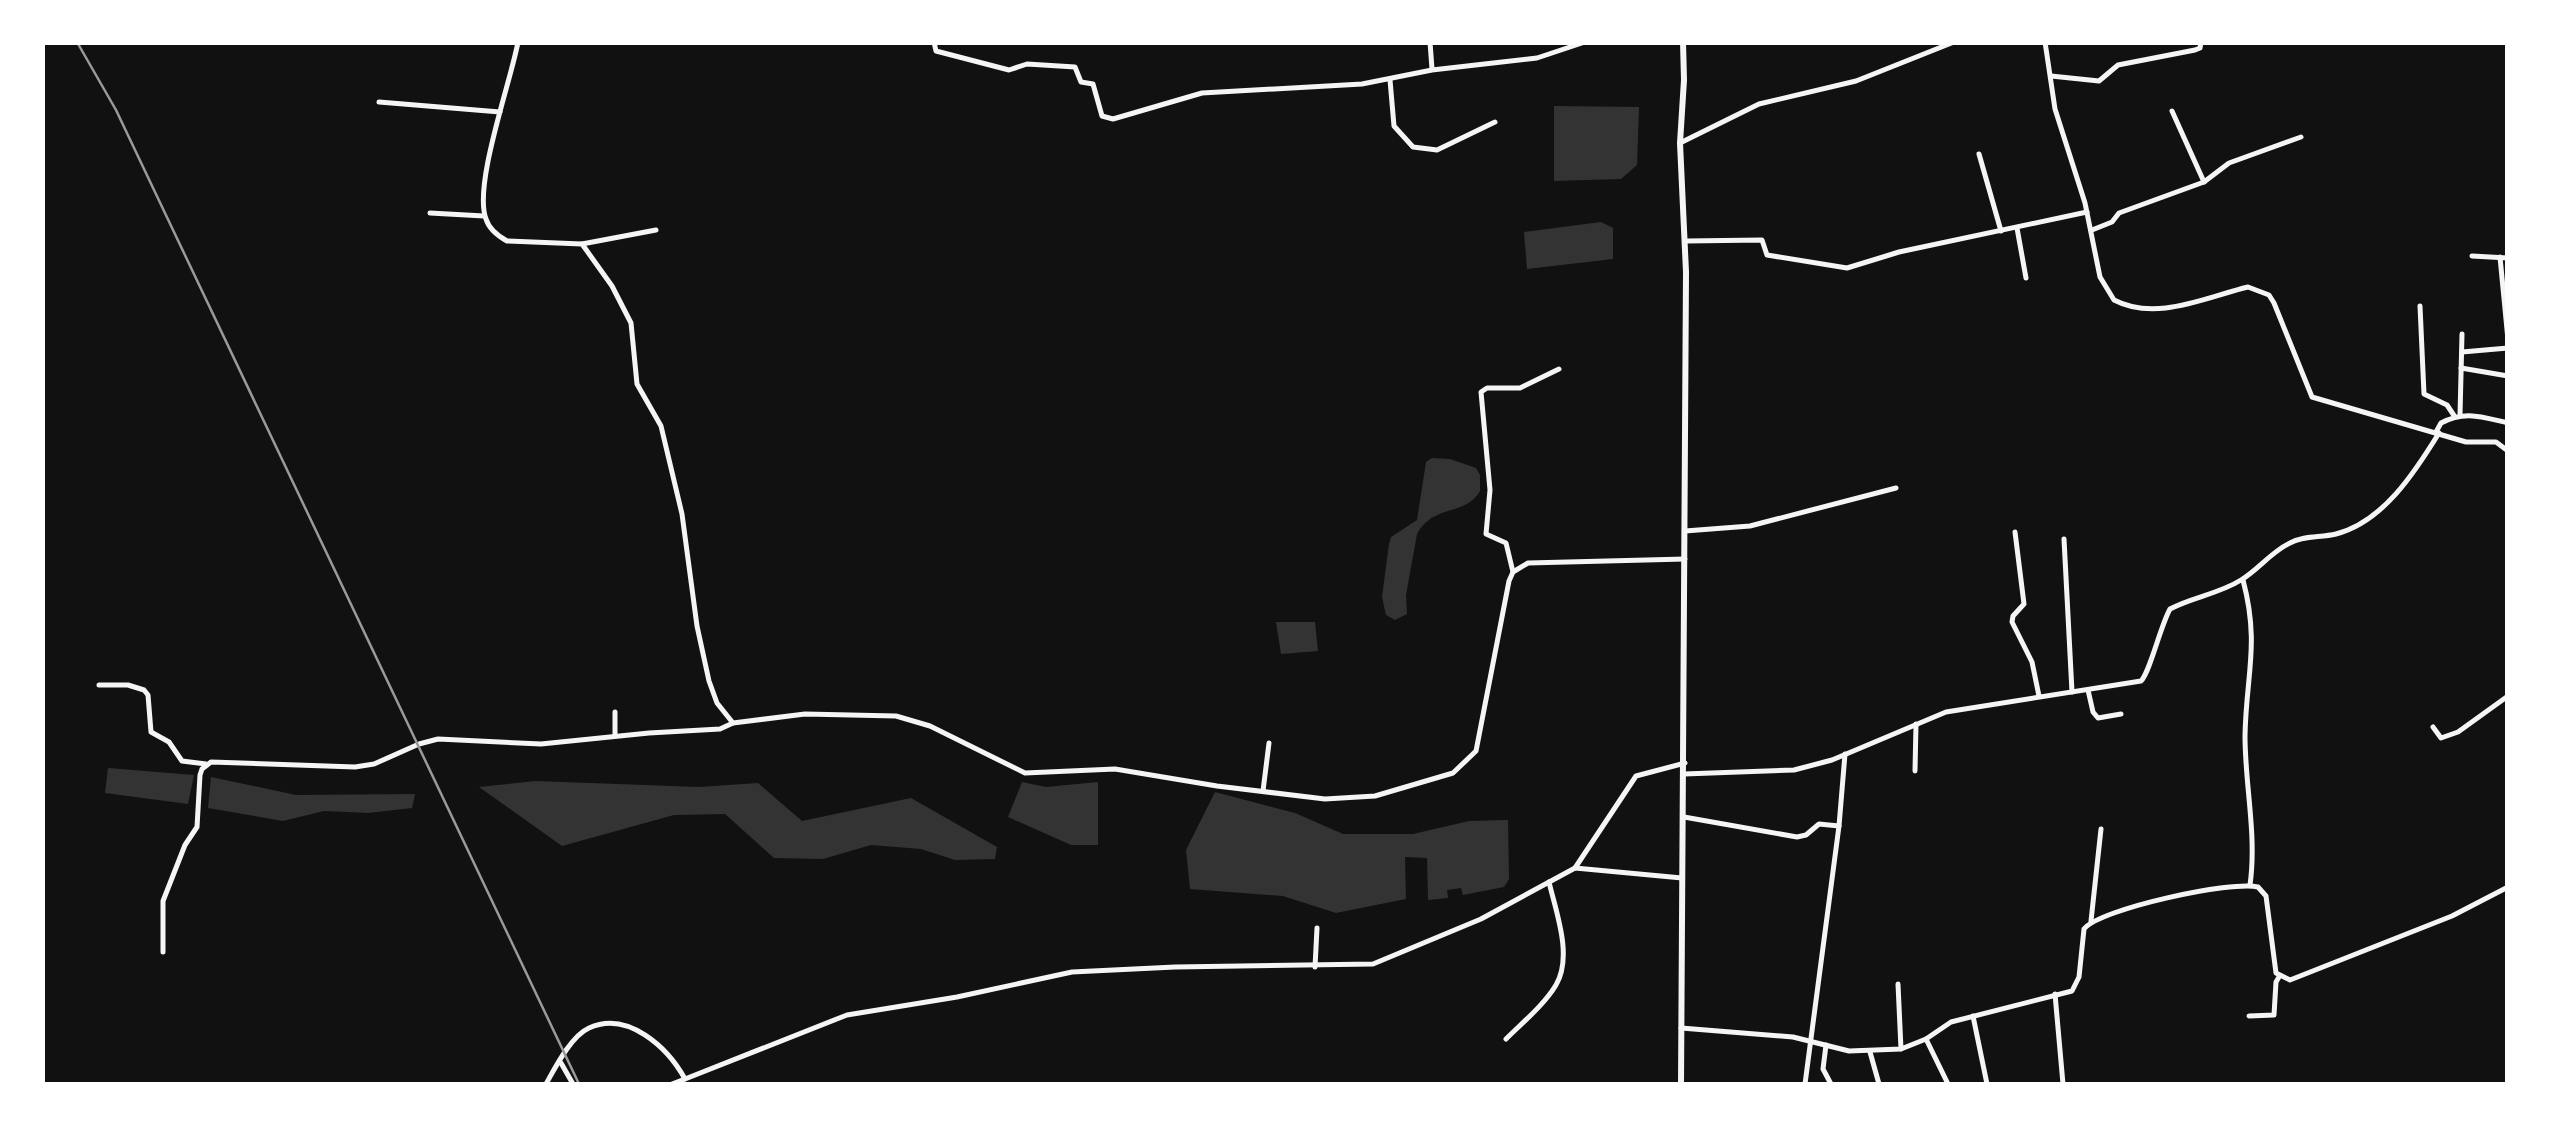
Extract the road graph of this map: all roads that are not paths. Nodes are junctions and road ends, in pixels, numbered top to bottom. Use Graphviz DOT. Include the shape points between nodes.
graph roads {
  1 [pos="518,42"];
  2 [pos="934,42"];
  3 [pos="1430,42"];
  4 [pos="1585,42"];
  5 [pos="1683,42"];
  6 [pos="1954,42"];
  7 [pos="2045,42"];
  8 [pos="2200,42"];
  9 [pos="1432,70"];
  10 [pos="2051,76"];
  11 [pos="1390,80"];
  12 [pos="379,102"];
  13 [pos="2172,111"];
  14 [pos="500,112"];
  15 [pos="1495,122"];
  16 [pos="2301,137"];
  17 [pos="1680,142"];
  18 [pos="1980,154"];
  19 [pos="2204,182"];
  20 [pos="2087,212"];
  21 [pos="430,213"];
  22 [pos="484,216"];
  23 [pos="2016,228"];
  24 [pos="656,230"];
  25 [pos="2092,230"];
  26 [pos="2001,231"];
  27 [pos="1686,241"];
  28 [pos="582,244"];
  29 [pos="2472,256"];
  30 [pos="2504,257"];
  31 [pos="2026,278"];
  32 [pos="2420,306"];
  33 [pos="2462,334"];
  34 [pos="2508,344"];
  35 [pos="2462,352"];
  36 [pos="2461,368"];
  37 [pos="1559,369"];
  38 [pos="2508,376"];
  39 [pos="2457,416"];
  40 [pos="2508,424"];
  41 [pos="2439,430"];
  42 [pos="2508,451"];
  43 [pos="1896,488"];
  44 [pos="1685,531"];
  45 [pos="2016,532"];
  46 [pos="2064,539"];
  47 [pos="1685,559"];
  48 [pos="1513,572"];
  49 [pos="2243,579"];
  50 [pos="99,685"];
  51 [pos="2088,690"];
  52 [pos="2072,692"];
  53 [pos="2039,696"];
  54 [pos="2508,696"];
  55 [pos="616,712"];
  56 [pos="2121,714"];
  57 [pos="733,723"];
  58 [pos="1916,724"];
  59 [pos="2433,727"];
  60 [pos="615,736"];
  61 [pos="1269,742"];
  62 [pos="1844,754"];
  63 [pos="1685,762"];
  64 [pos="206,764"];
  65 [pos="1915,772"];
  66 [pos="1684,774"];
  67 [pos="1263,792"];
  68 [pos="1684,817"];
  69 [pos="1839,826"];
  70 [pos="2100,829"];
  71 [pos="1575,868"];
  72 [pos="1684,878"];
  73 [pos="1549,882"];
  74 [pos="2250,885"];
  75 [pos="2508,887"];
  76 [pos="2091,921"];
  77 [pos="1317,928"];
  78 [pos="163,952"];
  79 [pos="1315,967"];
  80 [pos="2279,976"];
  81 [pos="1898,984"];
  82 [pos="2055,994"];
  83 [pos="1973,1016"];
  84 [pos="2249,1016"];
  85 [pos="1681,1028"];
  86 [pos="1506,1039"];
  87 [pos="1926,1039"];
  88 [pos="1812,1043"];
  89 [pos="1826,1045"];
  90 [pos="1901,1050"];
  91 [pos="1870,1052"];
  92 [pos="560,1062"];
  93 [pos="685,1080"];
  94 [pos="546,1084"];
  95 [pos="572,1084"];
  96 [pos="672,1084"];
  97 [pos="1682,1084"];
  98 [pos="1805,1084"];
  99 [pos="1831,1084"];
  100 [pos="1879,1084"];
  101 [pos="1948,1084"];
  102 [pos="1987,1084"];
  103 [pos="2063,1084"];
  1 -- 14 [label="street"];
  2 -- 11 [label="street" via="936,51 1009,70 1027,64 1075,67 1081,82 1094,85 1106,119 1202,93"];
  3 -- 9 [label="street"];
  4 -- 9 [label="street" via="1537,58"];
  5 -- 17 [label="main road"];
  6 -- 17 [label="street" via="1856,81 1760,104"];
  7 -- 10 [label="street"];
  8 -- 10 [label="street" via="2195,50 2118,65 2099,80"];
  9 -- 11 [label="street"];
  10 -- 20 [label="street"];
  11 -- 15 [label="street" via="1394,126 1413,147 1436,150"];
  12 -- 14 [label="street"];
  13 -- 19 [label="street"];
  14 -- 22 [label="street"];
  16 -- 19 [label="street" via="2230,162"];
  17 -- 27 [label="main road"];
  18 -- 26 [label="street"];
  19 -- 25 [label="street" via="2118,213"];
  20 -- 23 [label="street"];
  20 -- 25 [label="street"];
  21 -- 22 [label="street"];
  22 -- 28 [label="street" via="507,240"];
  23 -- 26 [label="street"];
  23 -- 31 [label="street"];
  24 -- 28 [label="street"];
  25 -- 41 [label="street" via="2100,277 2114,300 2170,308 2248,287 2259,290 2274,303 2312,397"];
  26 -- 27 [label="street" via="1847,268 1767,254 1762,240"];
  27 -- 44 [label="main road"];
  28 -- 57 [label="street" via="631,324 636,384 662,426 682,514 709,681"];
  29 -- 30 [label="street"];
  30 -- 34 [label="street"];
  32 -- 39 [label="street" via="2424,394"];
  33 -- 35 [label="street"];
  34 -- 35 [label="street"];
  35 -- 36 [label="street"];
  36 -- 38 [label="street"];
  36 -- 39 [label="street"];
  37 -- 48 [label="street" via="1520,388 1481,392 1490,490 1486,534 1506,543"];
  39 -- 40 [label="street"];
  39 -- 41 [label="street"];
  41 -- 42 [label="street" via="2466,442 2496,442"];
  41 -- 49 [label="street" via="2374,514 2338,534 2292,542"];
  43 -- 44 [label="street" via="1750,526"];
  44 -- 47 [label="main road"];
  45 -- 53 [label="street" via="2024,604 2012,622 2032,662"];
  46 -- 52 [label="street"];
  47 -- 48 [label="street" via="1528,563"];
  47 -- 63 [label="main road"];
  48 -- 67 [label="street" via="1480,741 1460,768 1374,796"];
  49 -- 51 [label="street" via="2170,609 2142,681"];
  49 -- 74 [label="street" via="2254,637 2245,731"];
  50 -- 64 [label="street" via="144,690 152,732 182,761"];
  51 -- 52 [label="street"];
  51 -- 56 [label="street" via="2098,718"];
  52 -- 53 [label="street"];
  53 -- 58 [label="street" via="1954,710"];
  54 -- 59 [label="street" via="2458,732 2440,738"];
  55 -- 60 [label="street"];
  57 -- 60 [label="street" via="720,730"];
  57 -- 67 [label="street" via="805,714 896,716 1025,773 1115,768"];
  58 -- 62 [label="street"];
  58 -- 65 [label="street"];
  60 -- 64 [label="street" via="542,744 438,739 356,767"];
  61 -- 67 [label="street"];
  62 -- 66 [label="street" via="1788,771"];
  62 -- 69 [label="street"];
  63 -- 66 [label="main road"];
  63 -- 71 [label="street" via="1636,776"];
  64 -- 78 [label="street" via="198,827 163,901"];
  66 -- 68 [label="main road"];
  68 -- 69 [label="street" via="1797,837 1819,824"];
  68 -- 72 [label="main road"];
  69 -- 88 [label="street"];
  70 -- 76 [label="street"];
  71 -- 72 [label="street"];
  71 -- 73 [label="street"];
  72 -- 85 [label="main road"];
  73 -- 79 [label="street" via="1482,919 1374,964"];
  73 -- 86 [label="street" via="1561,972 1553,990"];
  74 -- 76 [label="street" via="2223,885"];
  74 -- 80 [label="street" via="2266,896"];
  75 -- 80 [label="street" via="2381,945 2290,980"];
  76 -- 82 [label="street" via="2084,929 2077,986"];
  77 -- 79 [label="street"];
  79 -- 93 [label="street" via="1072,972 847,1015"];
  80 -- 84 [label="street" via="2274,1015"];
  81 -- 90 [label="street"];
  82 -- 83 [label="street"];
  82 -- 103 [label="street"];
  83 -- 87 [label="street"];
  83 -- 102 [label="street"];
  85 -- 88 [label="street"];
  85 -- 97 [label="main road"];
  87 -- 90 [label="street"];
  87 -- 101 [label="street"];
  88 -- 89 [label="street"];
  88 -- 98 [label="street"];
  89 -- 91 [label="street"];
  89 -- 99 [label="street" via="1823,1069"];
  90 -- 91 [label="street"];
  91 -- 100 [label="street"];
  92 -- 93 [label="street" via="584,1030 617,1024 653,1038"];
  92 -- 94 [label="street"];
  92 -- 95 [label="street"];
  93 -- 96 [label="street"];
}
